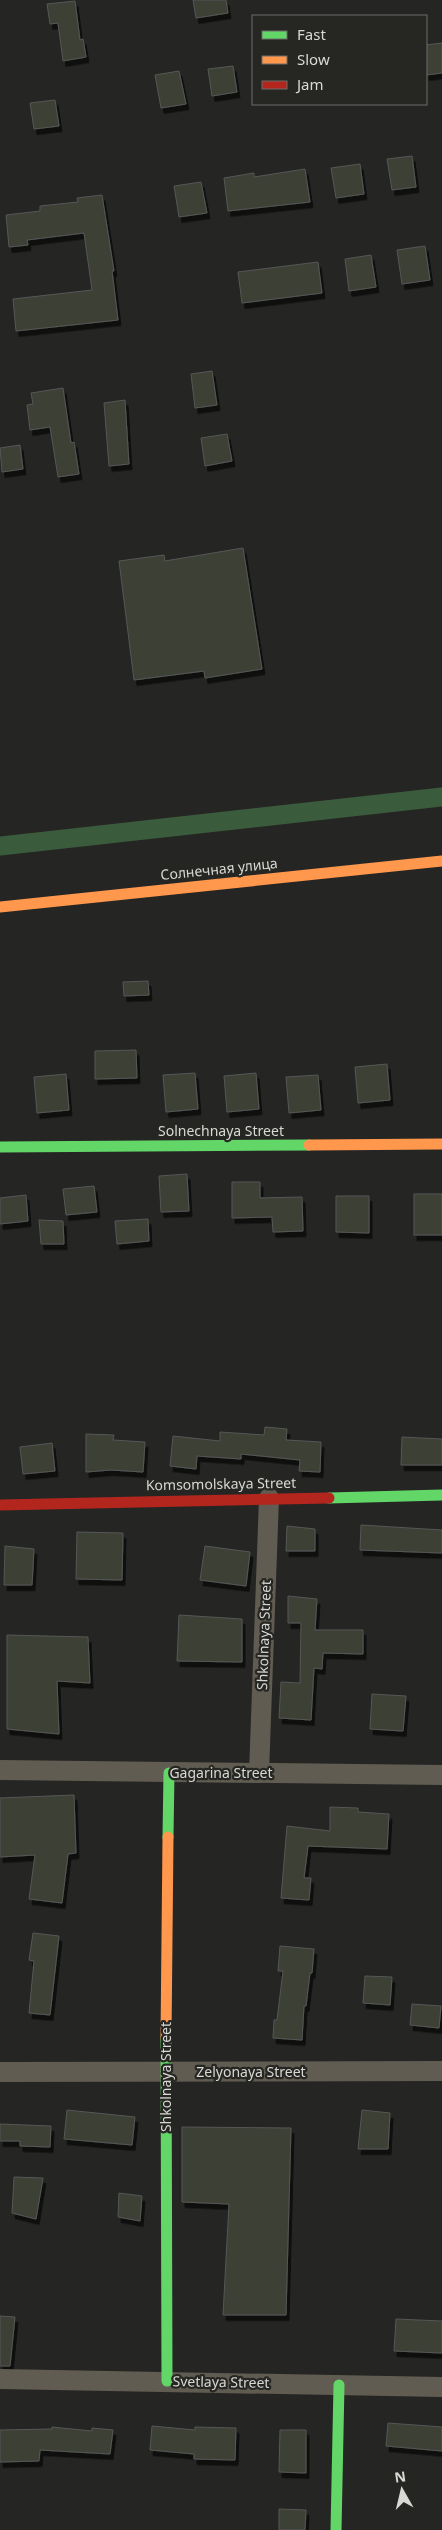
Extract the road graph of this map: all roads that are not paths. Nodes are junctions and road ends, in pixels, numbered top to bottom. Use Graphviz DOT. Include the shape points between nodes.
graph roads {
  1 [pos="442,861"];
  2 [pos="0,907"];
  3 [pos="442,1144"];
  4 [pos="0,1148"];
  5 [pos="442,1495"];
  6 [pos="269,1498"];
  7 [pos="0,1505"];
  8 [pos="0,1770"];
  9 [pos="169,1773"];
  10 [pos="259,1773"];
  11 [pos="442,1775"];
  12 [pos="442,2071"];
  13 [pos="0,2072"];
  14 [pos="166,2072"];
  15 [pos="0,2379"];
  16 [pos="167,2381"];
  17 [pos="340,2385"];
  18 [pos="442,2387"];
  19 [pos="336,2530"];
  1 -- 2 [label="street, Солнечная улица"];
  3 -- 4 [label="street, Solnechnaya Street"];
  5 -- 6 [label="street, Komsomolskaya Street"];
  6 -- 7 [label="street, Komsomolskaya Street"];
  6 -- 10 [label="street, Shkolnaya Street"];
  8 -- 9 [label="street, Gagarina Street"];
  9 -- 10 [label="street, Gagarina Street"];
  9 -- 14 [label="street, Shkolnaya Street"];
  10 -- 11 [label="street, Gagarina Street"];
  12 -- 14 [label="street, Zelyonaya Street"];
  13 -- 14 [label="street, Zelyonaya Street"];
  14 -- 16 [label="street, Shkolnaya Street"];
  15 -- 16 [label="street, Svetlaya Street"];
  16 -- 17 [label="street, Svetlaya Street"];
  17 -- 18 [label="street, Svetlaya Street"];
  17 -- 19 [label="street"];
}
